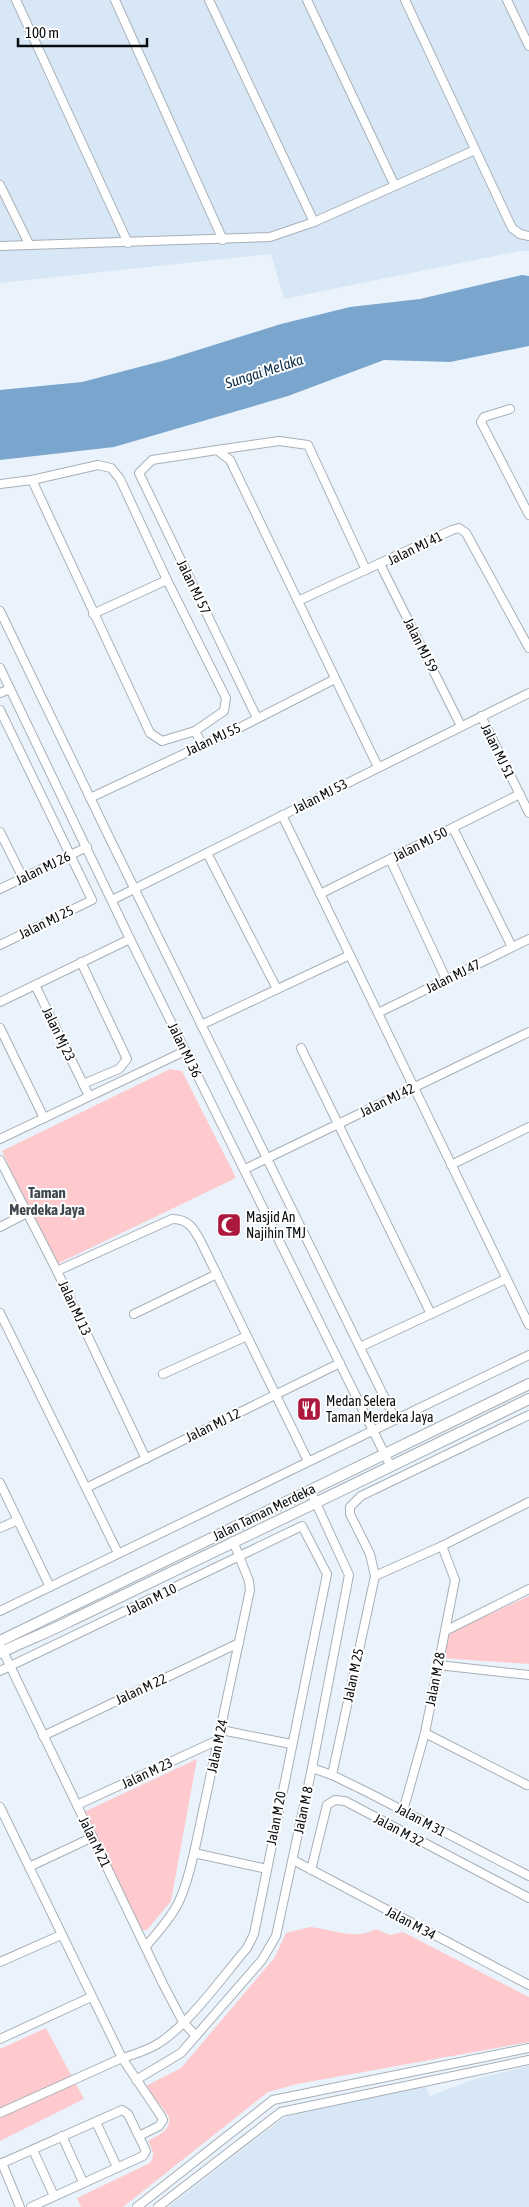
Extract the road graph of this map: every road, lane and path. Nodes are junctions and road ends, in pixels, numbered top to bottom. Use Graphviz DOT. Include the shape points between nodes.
graph roads {
  1 [pos="16,0"];
  2 [pos="115,0"];
  3 [pos="210,0"];
  4 [pos="307,0"];
  5 [pos="404,0"];
  6 [pos="507,0"];
  7 [pos="529,46"];
  8 [pos="475,150"];
  9 [pos="0,185"];
  10 [pos="396,186"];
  11 [pos="314,222"];
  12 [pos="529,236"];
  13 [pos="223,240"];
  14 [pos="128,243"];
  15 [pos="29,244"];
  16 [pos="0,246"];
  17 [pos="510,409"];
  18 [pos="217,450"];
  19 [pos="32,480"];
  20 [pos="0,484"];
  21 [pos="529,515"];
  22 [pos="380,564"];
  23 [pos="366,570"];
  24 [pos="167,580"];
  25 [pos="298,601"];
  26 [pos="0,610"];
  27 [pos="93,614"];
  28 [pos="529,648"];
  29 [pos="0,668"];
  30 [pos="335,679"];
  31 [pos="10,689"];
  32 [pos="0,693"];
  33 [pos="529,693"];
  34 [pos="0,710"];
  35 [pos="481,716"];
  36 [pos="257,718"];
  37 [pos="461,726"];
  38 [pos="194,731"];
  39 [pos="202,744"];
  40 [pos="378,767"];
  41 [pos="520,794"];
  42 [pos="90,798"];
  43 [pos="529,812"];
  44 [pos="282,815"];
  45 [pos="453,828"];
  46 [pos="0,832"];
  47 [pos="87,847"];
  48 [pos="207,853"];
  49 [pos="70,855"];
  50 [pos="390,859"];
  51 [pos="23,878"];
  52 [pos="0,889"];
  53 [pos="134,889"];
  54 [pos="320,894"];
  55 [pos="112,900"];
  56 [pos="130,939"];
  57 [pos="529,939"];
  58 [pos="0,945"];
  59 [pos="512,947"];
  60 [pos="350,955"];
  61 [pos="81,962"];
  62 [pos="446,980"];
  63 [pos="35,985"];
  64 [pos="276,989"];
  65 [pos="0,1002"];
  66 [pos="378,1013"];
  67 [pos="201,1025"];
  68 [pos="0,1028"];
  69 [pos="529,1032"];
  70 [pos="301,1048"];
  71 [pos="185,1051"];
  72 [pos="83,1084"];
  73 [pos="414,1087"];
  74 [pos="89,1096"];
  75 [pos="44,1118"];
  76 [pos="339,1123"];
  77 [pos="529,1128"];
  78 [pos="0,1139"];
  79 [pos="267,1158"];
  80 [pos="0,1160"];
  81 [pos="451,1165"];
  82 [pos="245,1169"];
  83 [pos="27,1213"];
  84 [pos="0,1226"];
  85 [pos="57,1271"];
  86 [pos="217,1274"];
  87 [pos="506,1278"];
  88 [pos="0,1313"];
  89 [pos="134,1314"];
  90 [pos="431,1314"];
  91 [pos="529,1325"];
  92 [pos="247,1336"];
  93 [pos="360,1347"];
  94 [pos="529,1355"];
  95 [pos="340,1363"];
  96 [pos="163,1374"];
  97 [pos="529,1384"];
  98 [pos="277,1394"];
  99 [pos="529,1399"];
  100 [pos="529,1415"];
  101 [pos="395,1419"];
  102 [pos="373,1430"];
  103 [pos="384,1453"];
  104 [pos="146,1458"];
  105 [pos="308,1460"];
  106 [pos="391,1467"];
  107 [pos="0,1482"];
  108 [pos="86,1488"];
  109 [pos="310,1490"];
  110 [pos="529,1502"];
  111 [pos="316,1504"];
  112 [pos="18,1520"];
  113 [pos="302,1526"];
  114 [pos="0,1528"];
  115 [pos="233,1541"];
  116 [pos="442,1546"];
  117 [pos="118,1553"];
  118 [pos="239,1555"];
  119 [pos="375,1576"];
  120 [pos="50,1586"];
  121 [pos="529,1589"];
  122 [pos="0,1611"];
  123 [pos="444,1631"];
  124 [pos="0,1641"];
  125 [pos="239,1643"];
  126 [pos="1,1650"];
  127 [pos="438,1665"];
  128 [pos="10,1666"];
  129 [pos="0,1671"];
  130 [pos="529,1674"];
  131 [pos="221,1730"];
  132 [pos="425,1732"];
  133 [pos="43,1736"];
  134 [pos="218,1740"];
  135 [pos="291,1744"];
  136 [pos="312,1768"];
  137 [pos="332,1775"];
  138 [pos="527,1785"];
  139 [pos="77,1805"];
  140 [pos="0,1807"];
  141 [pos="403,1811"];
  142 [pos="4,1826"];
  143 [pos="93,1837"];
  144 [pos="194,1853"];
  145 [pos="293,1860"];
  146 [pos="29,1867"];
  147 [pos="267,1868"];
  148 [pos="311,1870"];
  149 [pos="529,1876"];
  150 [pos="529,1898"];
  151 [pos="61,1935"];
  152 [pos="146,1946"];
  153 [pos="0,1962"];
  154 [pos="529,1985"];
  155 [pos="91,1997"];
  156 [pos="183,2022"];
  157 [pos="196,2036"];
  158 [pos="0,2039"];
  159 [pos="529,2048"];
  160 [pos="122,2058"];
  161 [pos="529,2060"];
  162 [pos="136,2080"];
  163 [pos="0,2113"];
  164 [pos="96,2122"];
  165 [pos="62,2136"];
  166 [pos="139,2136"];
  167 [pos="33,2150"];
  168 [pos="1,2164"];
  169 [pos="117,2168"];
  170 [pos="84,2182"];
  171 [pos="54,2196"];
  172 [pos="20,2207"];
  173 [pos="31,2207"];
  174 [pos="136,2207"];
  175 [pos="158,2207"];
  1 -- 14 [label="street"];
  2 -- 13 [label="street"];
  3 -- 11 [label="street"];
  4 -- 10 [label="street"];
  5 -- 8 [label="street"];
  6 -- 7 [label="street"];
  8 -- 10 [label="street"];
  8 -- 12 [label="street" via="512,228"];
  9 -- 15 [label="street"];
  10 -- 11 [label="street"];
  11 -- 13 [label="street" via="270,237"];
  13 -- 14 [label="street"];
  14 -- 15 [label="street"];
  15 -- 16 [label="street"];
  17 -- 21 [label="street" via="484,417 481,422"];
  18 -- 23 [label="street" via="279,442 308,445"];
  18 -- 25 [label="street" via="230,460"];
  18 -- 36 [label="street, Jalan MJ 57" via="152,460 139,473"];
  19 -- 20 [label="street"];
  19 -- 24 [label="street" via="98,465 111,468 120,479"];
  19 -- 27 [label="street"];
  22 -- 23 [label="street, Jalan MJ 41"];
  22 -- 28 [label="street, Jalan MJ 41" via="452,530 462,530"];
  22 -- 37 [label="street, Jalan MJ 59"];
  23 -- 25 [label="street, Jalan MJ 41"];
  24 -- 27 [label="street"];
  24 -- 38 [label="street" via="226,698 224,711"];
  25 -- 30 [label="street"];
  26 -- 42 [label="street"];
  27 -- 38 [label="street" via="150,733 162,741"];
  29 -- 31 [label="street, Jalan MJ 36"];
  30 -- 36 [label="street, Jalan MJ 55"];
  30 -- 40 [label="street"];
  31 -- 32 [label="street"];
  31 -- 47 [label="street, Jalan MJ 36"];
  33 -- 35 [label="street, Jalan MJ 53"];
  34 -- 49 [label="street"];
  35 -- 37 [label="street, Jalan MJ 53"];
  35 -- 41 [label="street, Jalan MJ 51"];
  36 -- 39 [label="street, Jalan MJ 55"];
  37 -- 40 [label="street, Jalan MJ 53"];
  38 -- 39 [label="street"];
  39 -- 42 [label="street, Jalan MJ 55"];
  40 -- 44 [label="street, Jalan MJ 53"];
  41 -- 43 [label="street, Jalan MJ 51"];
  41 -- 45 [label="street, Jalan MJ 50"];
  42 -- 53 [label="street"];
  44 -- 48 [label="street, Jalan MJ 53"];
  44 -- 54 [label="street"];
  45 -- 50 [label="street, Jalan MJ 50"];
  45 -- 59 [label="street"];
  46 -- 51 [label="street"];
  47 -- 49 [label="street, Jalan MJ 26"];
  47 -- 55 [label="street, Jalan MJ 36"];
  48 -- 53 [label="street, Jalan MJ 53"];
  48 -- 64 [label="street"];
  49 -- 51 [label="street, Jalan MJ 26"];
  49 -- 58 [label="street, Jalan MJ 25" via="92,900"];
  50 -- 54 [label="street, Jalan MJ 50"];
  50 -- 62 [label="street"];
  51 -- 52 [label="street, Jalan MJ 26"];
  53 -- 55 [label="street, Jalan MJ 53"];
  53 -- 67 [label="street"];
  54 -- 60 [label="street"];
  55 -- 56 [label="street, Jalan MJ 36"];
  56 -- 61 [label="street"];
  56 -- 71 [label="street, Jalan MJ 36"];
  57 -- 59 [label="street, Jalan MJ 47"];
  59 -- 62 [label="street, Jalan MJ 47"];
  60 -- 64 [label="street"];
  60 -- 66 [label="street"];
  61 -- 63 [label="street"];
  61 -- 72 [label="street" via="127,1059 119,1069"];
  62 -- 66 [label="street, Jalan MJ 47"];
  63 -- 65 [label="street"];
  63 -- 72 [label="street, Jalan Mj 23"];
  64 -- 67 [label="street"];
  66 -- 73 [label="street"];
  67 -- 79 [label="street"];
  68 -- 75 [label="street"];
  69 -- 73 [label="street, Jalan MJ 42"];
  70 -- 76 [label="street"];
  71 -- 74 [label="street"];
  71 -- 82 [label="street, Jalan MJ 36"];
  72 -- 74 [label="street, Jalan Mj 23"];
  73 -- 76 [label="street, Jalan MJ 42"];
  73 -- 81 [label="street"];
  74 -- 75 [label="street"];
  75 -- 78 [label="street"];
  76 -- 79 [label="street, Jalan MJ 42"];
  76 -- 90 [label="street"];
  77 -- 81 [label="street"];
  79 -- 82 [label="street, Jalan MJ 42"];
  79 -- 93 [label="street"];
  80 -- 83 [label="street, Jalan MJ 13"];
  81 -- 87 [label="street"];
  82 -- 95 [label="street, Jalan MJ 36"];
  83 -- 84 [label="street"];
  83 -- 85 [label="street, Jalan MJ 13"];
  85 -- 86 [label="street" via="172,1219 187,1222 193,1228"];
  85 -- 104 [label="street, Jalan MJ 13"];
  86 -- 89 [label="street"];
  86 -- 92 [label="street"];
  87 -- 90 [label="street"];
  87 -- 91 [label="street"];
  88 -- 108 [label="street"];
  90 -- 93 [label="street"];
  92 -- 96 [label="street"];
  92 -- 98 [label="street"];
  93 -- 101 [label="street"];
  94 -- 101 [label="street"];
  95 -- 98 [label="street, Jalan MJ 12"];
  95 -- 102 [label="street, Jalan MJ 36"];
  97 -- 103 [label="main road, Jalan Taman Merdeka"];
  98 -- 104 [label="street, Jalan MJ 12"];
  98 -- 105 [label="street"];
  99 -- 106 [label="main road, Jalan Taman Merdeka"];
  100 -- 119 [label="street" via="354,1500 350,1514 370,1554"];
  101 -- 102 [label="street"];
  102 -- 103 [label="street, Jalan MJ 36"];
  102 -- 105 [label="street"];
  103 -- 106 [label="street, Jalan MJ 36"];
  103 -- 109 [label="main road, Jalan Taman Merdeka"];
  104 -- 108 [label="street, Jalan MJ 12"];
  105 -- 117 [label="street"];
  106 -- 111 [label="main road, Jalan Taman Merdeka"];
  107 -- 112 [label="street"];
  108 -- 117 [label="street"];
  109 -- 111 [label="street, Jalan M 8"];
  109 -- 124 [label="main road, Jalan Taman Merdeka"];
  110 -- 116 [label="street"];
  111 -- 115 [label="main road, Jalan Taman Merdeka"];
  111 -- 136 [label="street, Jalan M 8" via="349,1575"];
  112 -- 114 [label="street"];
  112 -- 120 [label="street"];
  113 -- 118 [label="street, Jalan M 10"];
  113 -- 135 [label="street, Jalan M 20" via="327,1574"];
  115 -- 118 [label="street"];
  115 -- 126 [label="main road, Jalan Taman Merdeka" via="70,1621"];
  116 -- 119 [label="street"];
  116 -- 123 [label="street, Jalan M 28" via="455,1580"];
  117 -- 120 [label="street"];
  118 -- 125 [label="street, Jalan M 24" via="250,1581"];
  118 -- 128 [label="street, Jalan M 10"];
  119 -- 137 [label="street, Jalan M 25"];
  120 -- 122 [label="street"];
  121 -- 123 [label="street"];
  123 -- 127 [label="street, Jalan M 28"];
  125 -- 131 [label="street, Jalan M 24"];
  125 -- 133 [label="street, Jalan M 22"];
  126 -- 128 [label="street, Jalan M 21"];
  127 -- 130 [label="street"];
  127 -- 132 [label="street, Jalan M 28"];
  128 -- 129 [label="street, Jalan M 10"];
  128 -- 133 [label="street, Jalan M 21"];
  131 -- 134 [label="street, Jalan M 24"];
  131 -- 135 [label="street"];
  132 -- 138 [label="street"];
  132 -- 141 [label="street, Jalan M 28"];
  133 -- 139 [label="street, Jalan M 21"];
  134 -- 139 [label="street, Jalan M 23"];
  134 -- 144 [label="street, Jalan M 24"];
  135 -- 147 [label="street, Jalan M 20"];
  136 -- 137 [label="street, Jalan M 31"];
  136 -- 145 [label="street, Jalan M 8"];
  137 -- 141 [label="street, Jalan M 31"];
  139 -- 143 [label="street, Jalan M 21"];
  140 -- 142 [label="street"];
  141 -- 149 [label="street, Jalan M 31"];
  142 -- 146 [label="street"];
  143 -- 146 [label="street"];
  143 -- 152 [label="street, Jalan M 21"];
  144 -- 147 [label="street"];
  144 -- 152 [label="street, Jalan M 24" via="176,1909"];
  145 -- 148 [label="street, Jalan M 34"];
  145 -- 157 [label="street, Jalan M 8" via="271,1948"];
  146 -- 151 [label="street"];
  147 -- 156 [label="street, Jalan M 20" via="251,1941"];
  148 -- 150 [label="street, Jalan M 32" via="327,1805 335,1800"];
  148 -- 154 [label="street, Jalan M 34"];
  151 -- 153 [label="street"];
  151 -- 155 [label="street"];
  152 -- 156 [label="street, Jalan M 21"];
  155 -- 158 [label="street"];
  155 -- 160 [label="street"];
  156 -- 157 [label="street, Jalan M 21"];
  156 -- 160 [label="street, Jalan M 20" via="155,2046"];
  157 -- 162 [label="street, Jalan M 8" via="171,2061"];
  159 -- 174 [label="street" via="273,2100"];
  160 -- 162 [label="street"];
  160 -- 163 [label="street, Jalan M 20"];
  161 -- 175 [label="street" via="280,2112"];
  162 -- 166 [label="street" via="163,2120 159,2126"];
  164 -- 165 [label="street"];
  164 -- 166 [label="street" via="126,2111"];
  164 -- 169 [label="street"];
  165 -- 167 [label="street"];
  165 -- 170 [label="street"];
  166 -- 169 [label="street" via="146,2154"];
  167 -- 168 [label="street"];
  167 -- 171 [label="street"];
  168 -- 172 [label="street"];
  169 -- 170 [label="street"];
  170 -- 171 [label="street"];
  171 -- 173 [label="street"];
}
